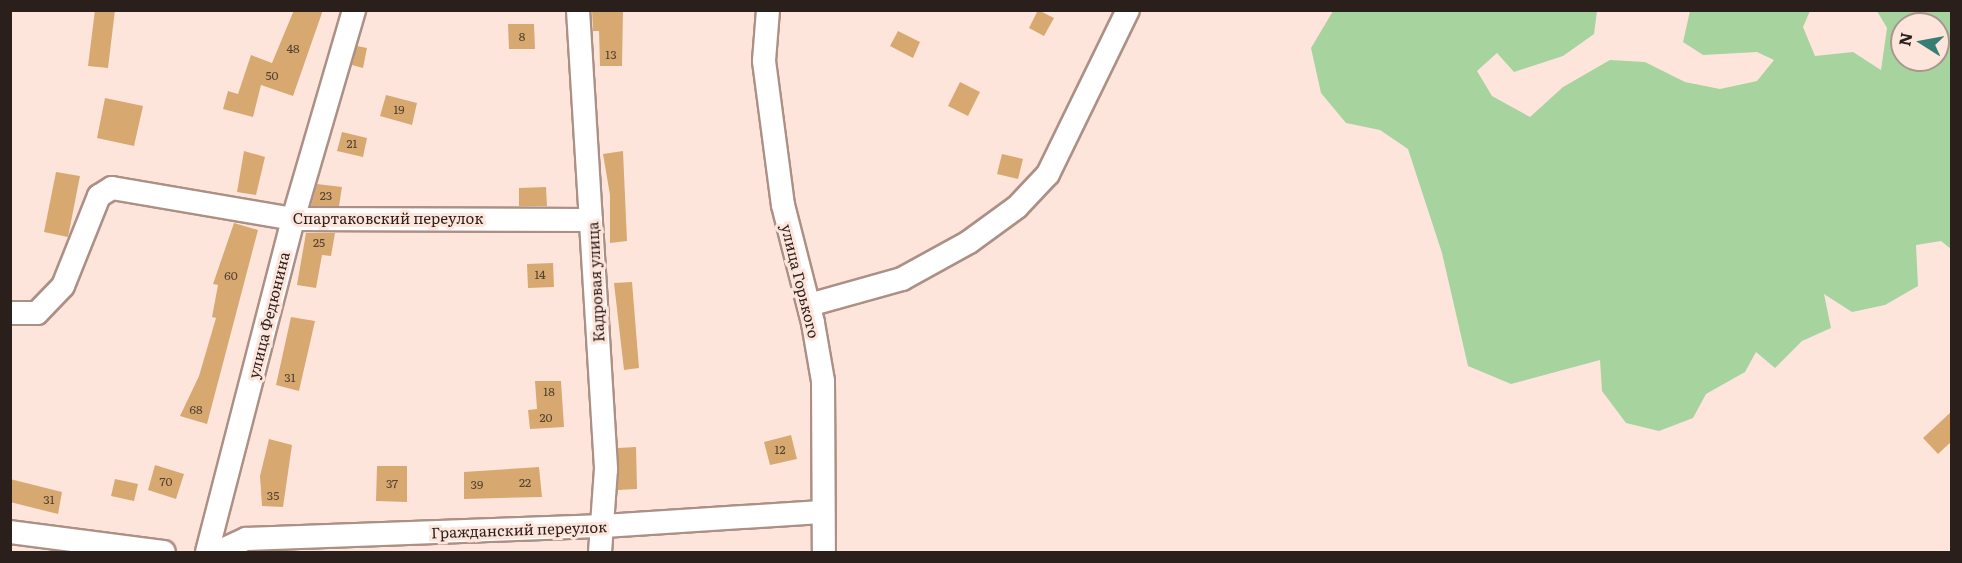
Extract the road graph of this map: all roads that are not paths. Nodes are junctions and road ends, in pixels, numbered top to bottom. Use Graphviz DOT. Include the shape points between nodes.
graph roads {
  1 [pos="354,10"];
  2 [pos="578,10"];
  3 [pos="768,10"];
  4 [pos="1128,10"];
  5 [pos="292,219"];
  6 [pos="591,220"];
  7 [pos="808,305"];
  8 [pos="10,313"];
  9 [pos="822,512"];
  10 [pos="604,526"];
  11 [pos="10,532"];
  12 [pos="164,552"];
  13 [pos="207,552"];
  14 [pos="218,552"];
  15 [pos="600,552"];
  16 [pos="824,552"];
  1 -- 5 [label="street, улица Федюнина"];
  2 -- 6 [label="street, Кадровая улица"];
  3 -- 7 [label="street, улица Горького" via="764,61 783,206"];
  4 -- 7 [label="street" via="1048,174 1017,207 969,242 902,279"];
  5 -- 6 [label="street, Спартаковский переулок"];
  5 -- 8 [label="street, Спартаковский переулок" via="111,188 99,196 63,286 37,313"];
  5 -- 13 [label="street, улица Федюнина"];
  6 -- 10 [label="street, Кадровая улица" via="606,469"];
  7 -- 9 [label="street, улица Горького" via="823,381"];
  9 -- 10 [label="street, Гражданский переулок"];
  9 -- 16 [label="street, улица Горького"];
  10 -- 14 [label="street, Гражданский переулок" via="246,539"];
  10 -- 15 [label="street, Кадровая улица"];
  11 -- 12 [label="street"];
}
